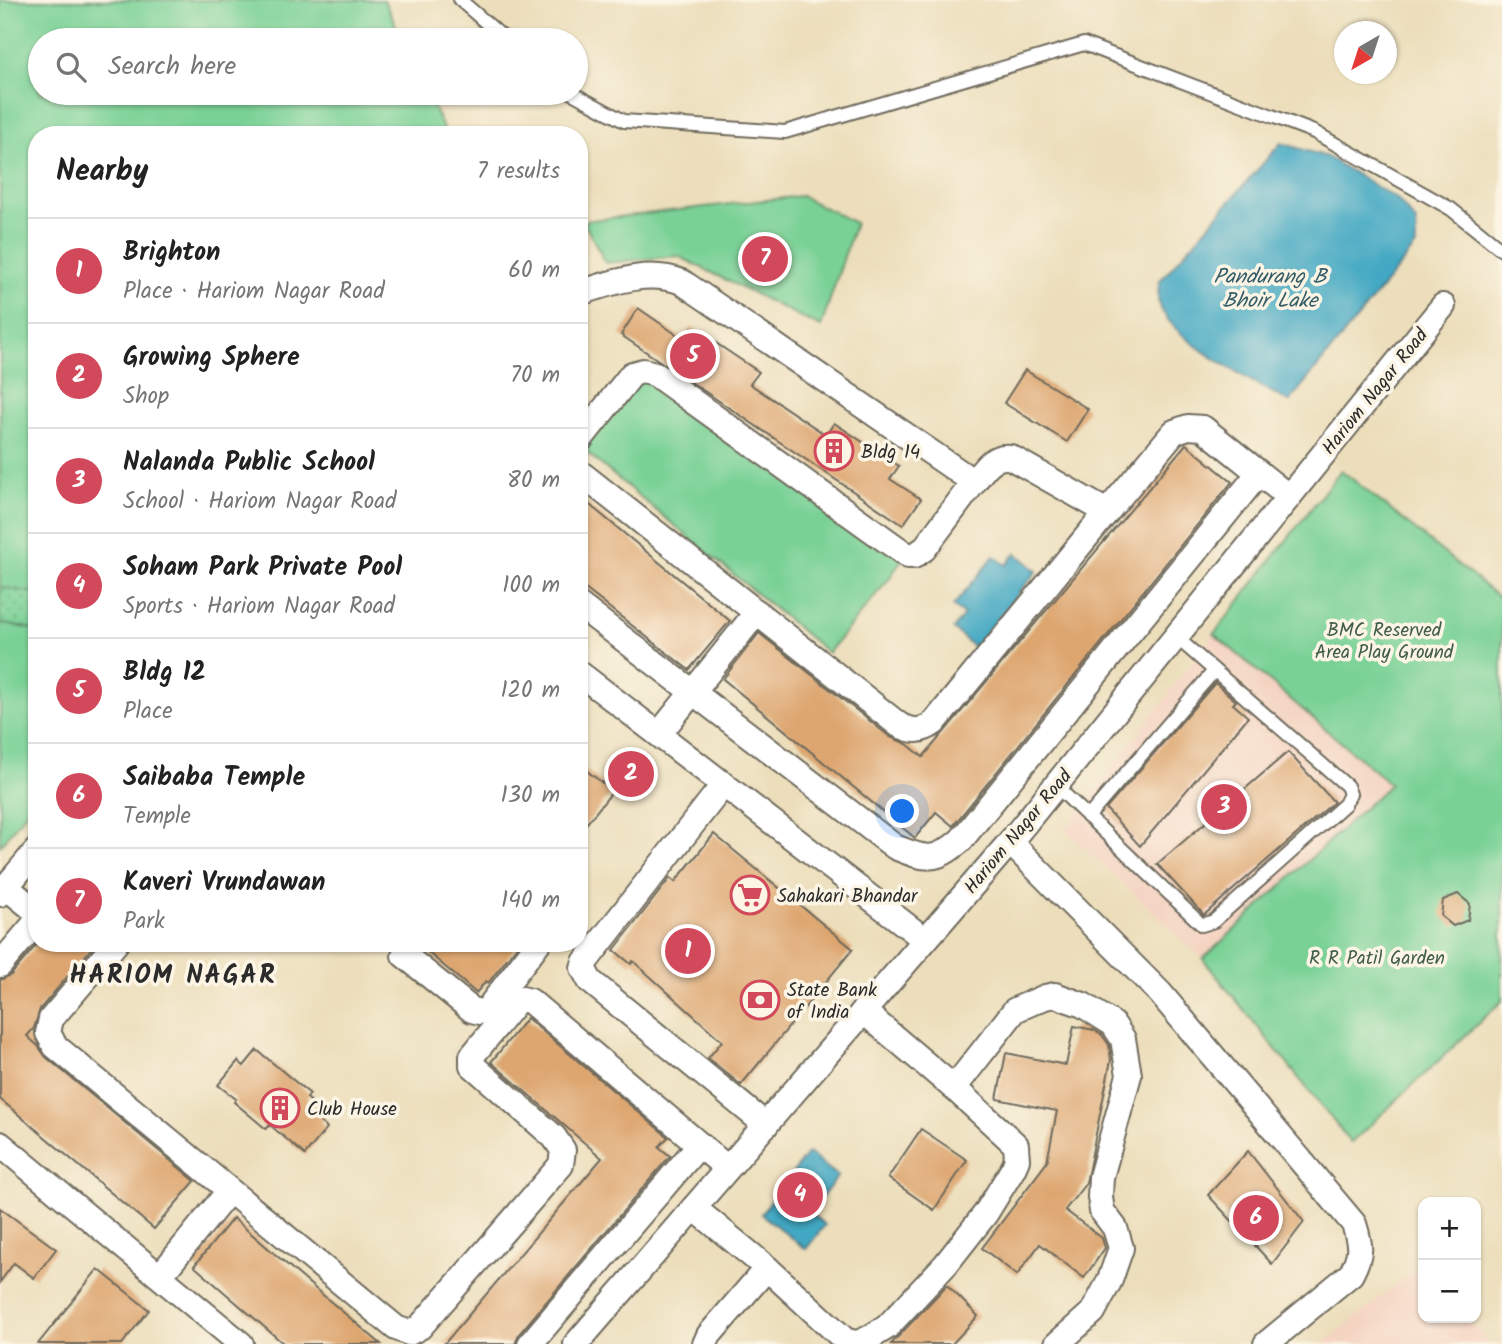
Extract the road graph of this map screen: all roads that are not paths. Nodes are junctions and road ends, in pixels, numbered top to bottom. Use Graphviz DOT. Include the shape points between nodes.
graph roads {
  1 [pos="460,0"];
  2 [pos="492,28"];
  3 [pos="588,102"];
  4 [pos="1502,250"];
  5 [pos="588,290"];
  6 [pos="1444,306"];
  7 [pos="588,430"];
  8 [pos="1259,473"];
  9 [pos="588,479"];
  10 [pos="974,482"];
  11 [pos="1289,497"];
  12 [pos="1107,512"];
  13 [pos="588,612"];
  14 [pos="757,612"];
  15 [pos="1175,637"];
  16 [pos="1214,671"];
  17 [pos="588,680"];
  18 [pos="693,692"];
  19 [pos="659,734"];
  20 [pos="724,784"];
  21 [pos="1056,786"];
  22 [pos="1088,817"];
  23 [pos="1010,842"];
  24 [pos="28,861"];
  25 [pos="3,891"];
  26 [pos="28,906"];
  27 [pos="28,932"];
  28 [pos="924,939"];
  29 [pos="108,952"];
  30 [pos="531,952"];
  31 [pos="404,955"];
  32 [pos="0,965"];
  33 [pos="863,1011"];
  34 [pos="954,1088"];
  35 [pos="766,1125"];
  36 [pos="0,1144"];
  37 [pos="699,1145"];
  38 [pos="727,1168"];
  39 [pos="229,1191"];
  40 [pos="653,1199"];
  41 [pos="687,1215"];
  42 [pos="609,1252"];
  43 [pos="767,1268"];
  44 [pos="635,1275"];
  45 [pos="160,1276"];
  46 [pos="538,1335"];
  47 [pos="241,1344"];
  48 [pos="566,1344"];
  49 [pos="576,1344"];
  50 [pos="705,1344"];
  51 [pos="1058,1344"];
  52 [pos="1266,1344"];
  1 -- 2 [label="lane"];
  3 -- 4 [label="lane" via="624,121 785,132 1084,44 1314,132 1451,209"];
  5 -- 10 [label="street" via="641,277 664,275 682,282"];
  6 -- 11 [label="street, Hariom Nagar Road"];
  7 -- 10 [label="street" via="632,374 655,374 908,556 924,549"];
  8 -- 11 [label="street"];
  8 -- 12 [label="street" via="1203,428 1188,427 1174,432"];
  8 -- 18 [label="street" via="946,853 917,857 895,848"];
  9 -- 14 [label="street"];
  10 -- 12 [label="street" via="993,460 1010,457"];
  11 -- 15 [label="street, Hariom Nagar Road"];
  12 -- 14 [label="street" via="934,723 920,731 899,725"];
  13 -- 18 [label="street"];
  14 -- 18 [label="street"];
  15 -- 16 [label="lane"];
  15 -- 21 [label="street, Hariom Nagar Road"];
  16 -- 22 [label="lane"];
  16 -- 22 [label="lane" via="1346,786 1350,794 1345,804 1202,925"];
  17 -- 19 [label="street"];
  18 -- 19 [label="street"];
  19 -- 20 [label="street"];
  20 -- 28 [label="street"];
  20 -- 35 [label="street" via="583,968 590,981"];
  21 -- 22 [label="lane"];
  21 -- 23 [label="street, Hariom Nagar Road"];
  23 -- 28 [label="street, Hariom Nagar Road"];
  23 -- 52 [label="street" via="1160,993 1354,1224 1361,1245 1350,1273"];
  24 -- 25 [label="street"];
  25 -- 26 [label="street"];
  27 -- 32 [label="street"];
  28 -- 33 [label="street, Hariom Nagar Road"];
  29 -- 39 [label="street" via="51,1019 48,1033 55,1046"];
  30 -- 31 [label="street" via="486,1011 480,1012"];
  33 -- 34 [label="street"];
  33 -- 35 [label="street, Hariom Nagar Road"];
  34 -- 43 [label="street" via="1016,1145 1017,1160 986,1213 887,1327 858,1342 846,1341"];
  34 -- 51 [label="street" via="1015,1010 1045,997 1055,995 1083,1005 1113,1024 1123,1038 1129,1075 1101,1177 1100,1197 1121,1248 1093,1312"];
  35 -- 38 [label="street, Hariom Nagar Road"];
  36 -- 45 [label="street"];
  37 -- 38 [label="street"];
  37 -- 39 [label="street" via="530,1001 522,999 472,1056 472,1065 554,1137 563,1150 561,1165 420,1327 409,1333 396,1328"];
  37 -- 40 [label="street"];
  38 -- 41 [label="street, Hariom Nagar Road"];
  39 -- 45 [label="street"];
  40 -- 41 [label="street"];
  40 -- 42 [label="street"];
  41 -- 43 [label="street"];
  41 -- 44 [label="street, Hariom Nagar Road"];
  42 -- 44 [label="street"];
  42 -- 46 [label="street"];
  43 -- 50 [label="street"];
  44 -- 49 [label="street, Hariom Nagar Road"];
  45 -- 47 [label="street"];
  46 -- 48 [label="street"];
}
